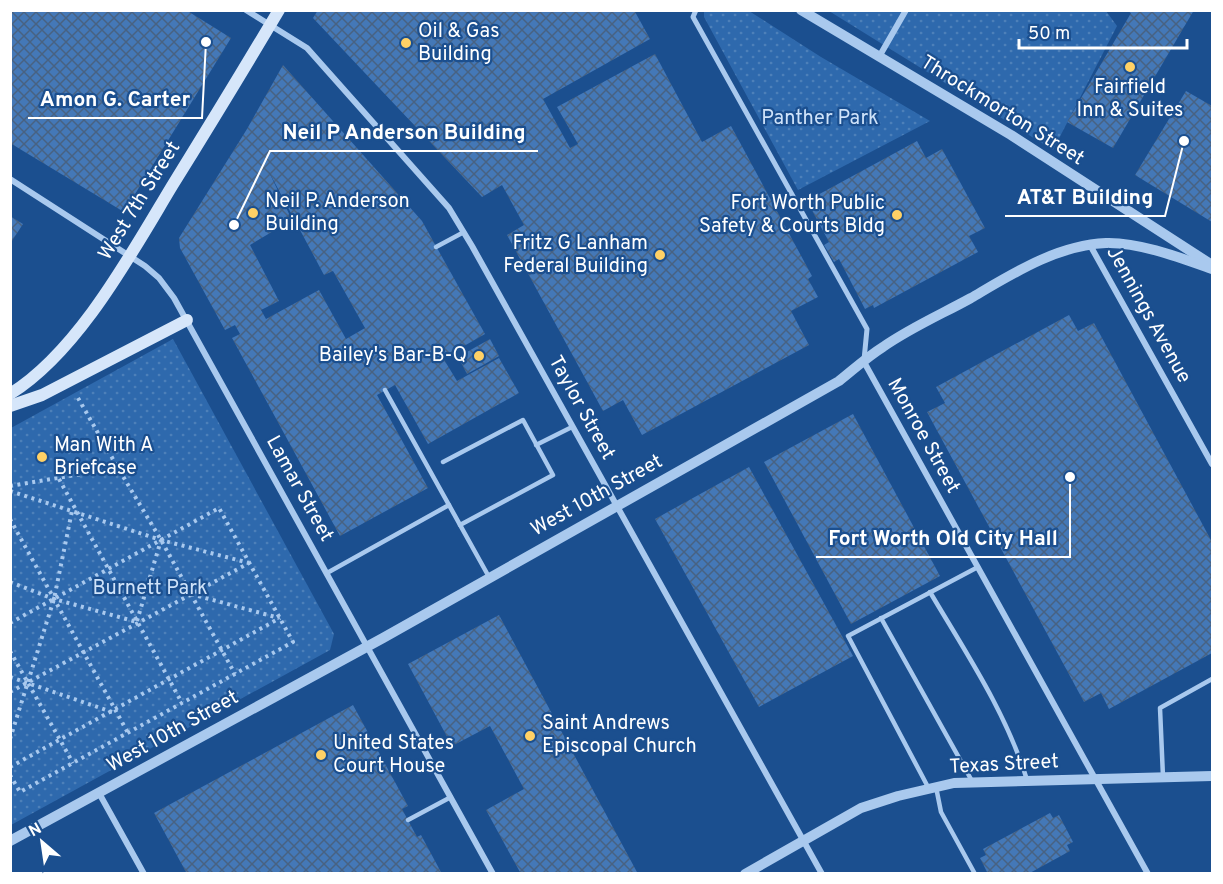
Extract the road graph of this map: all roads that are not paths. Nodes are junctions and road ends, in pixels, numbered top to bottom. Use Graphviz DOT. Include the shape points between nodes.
graph roads {
  1 [pos="246,10"];
  2 [pos="279,10"];
  3 [pos="696,10"];
  4 [pos="801,10"];
  5 [pos="906,10"];
  6 [pos="271,25"];
  7 [pos="879,57"];
  8 [pos="10,180"];
  9 [pos="464,232"];
  10 [pos="1090,245"];
  11 [pos="436,247"];
  12 [pos="130,256"];
  13 [pos="1212,267"];
  14 [pos="187,320"];
  15 [pos="864,362"];
  16 [pos="385,390"];
  17 [pos="10,394"];
  18 [pos="10,406"];
  19 [pos="572,427"];
  20 [pos="537,445"];
  21 [pos="443,462"];
  22 [pos="1212,465"];
  23 [pos="449,505"];
  24 [pos="617,506"];
  25 [pos="460,525"];
  26 [pos="978,567"];
  27 [pos="327,573"];
  28 [pos="490,578"];
  29 [pos="930,592"];
  30 [pos="881,618"];
  31 [pos="367,646"];
  32 [pos="1212,679"];
  33 [pos="1212,776"];
  34 [pos="1163,777"];
  35 [pos="1095,778"];
  36 [pos="1027,780"];
  37 [pos="973,782"];
  38 [pos="932,788"];
  39 [pos="99,793"];
  40 [pos="451,797"];
  41 [pos="408,820"];
  42 [pos="10,841"];
  43 [pos="804,841"];
  44 [pos="144,873"];
  45 [pos="493,873"];
  46 [pos="745,873"];
  47 [pos="822,873"];
  48 [pos="975,873"];
  49 [pos="1148,873"];
  1 -- 6 [label="street, Taylor Street"];
  2 -- 6 [label="main road, West 7th Street"];
  3 -- 15 [label="street" via="693,17 867,329"];
  4 -- 7 [label="street, Throckmorton Street"];
  5 -- 7 [label="street"];
  6 -- 9 [label="street, Taylor Street" via="307,48 449,208"];
  6 -- 12 [label="main road, West 7th Street"];
  7 -- 13 [label="street, Throckmorton Street" via="1011,135"];
  8 -- 12 [label="street, Lamar Street"];
  9 -- 11 [label="lane"];
  9 -- 19 [label="street, Taylor Street"];
  10 -- 13 [label="street, West 10th Street" via="1124,244"];
  10 -- 15 [label="street, West 10th Street" via="1026,267 883,347"];
  10 -- 22 [label="street, Jennings Avenue"];
  12 -- 14 [label="street, Lamar Street" via="159,278"];
  12 -- 17 [label="main road, West 7th Street" via="57,354"];
  14 -- 18 [label="main road" via="42,395"];
  14 -- 27 [label="street, Lamar Street"];
  15 -- 24 [label="street, West 10th Street" via="839,381"];
  15 -- 26 [label="street, Monroe Street"];
  16 -- 23 [label="lane"];
  19 -- 20 [label="lane"];
  19 -- 24 [label="street, Taylor Street"];
  20 -- 21 [label="lane" via="523,420"];
  20 -- 25 [label="lane" via="553,475"];
  23 -- 25 [label="lane"];
  23 -- 27 [label="lane"];
  24 -- 28 [label="street, West 10th Street"];
  24 -- 43 [label="street, Taylor Street"];
  25 -- 28 [label="lane"];
  26 -- 29 [label="lane"];
  26 -- 35 [label="street, Monroe Street"];
  27 -- 31 [label="street, Lamar Street"];
  28 -- 31 [label="street, West 10th Street"];
  29 -- 30 [label="lane"];
  29 -- 36 [label="lane" via="996,703"];
  30 -- 37 [label="lane"];
  30 -- 38 [label="lane" via="848,636"];
  31 -- 39 [label="street, West 10th Street"];
  31 -- 40 [label="street, Lamar Street"];
  32 -- 34 [label="lane" via="1160,708"];
  33 -- 34 [label="street, Texas Street"];
  34 -- 35 [label="street, Texas Street"];
  35 -- 36 [label="street, Texas Street"];
  35 -- 49 [label="street, Monroe Street"];
  36 -- 37 [label="street, Texas Street"];
  37 -- 38 [label="street, Texas Street"];
  38 -- 43 [label="street, Texas Street" via="861,808"];
  38 -- 48 [label="lane"];
  39 -- 42 [label="street, West 10th Street"];
  39 -- 44 [label="street"];
  40 -- 41 [label="lane"];
  40 -- 45 [label="street, Lamar Street"];
  43 -- 46 [label="street, Texas Street"];
  43 -- 47 [label="street, Taylor Street"];
}
